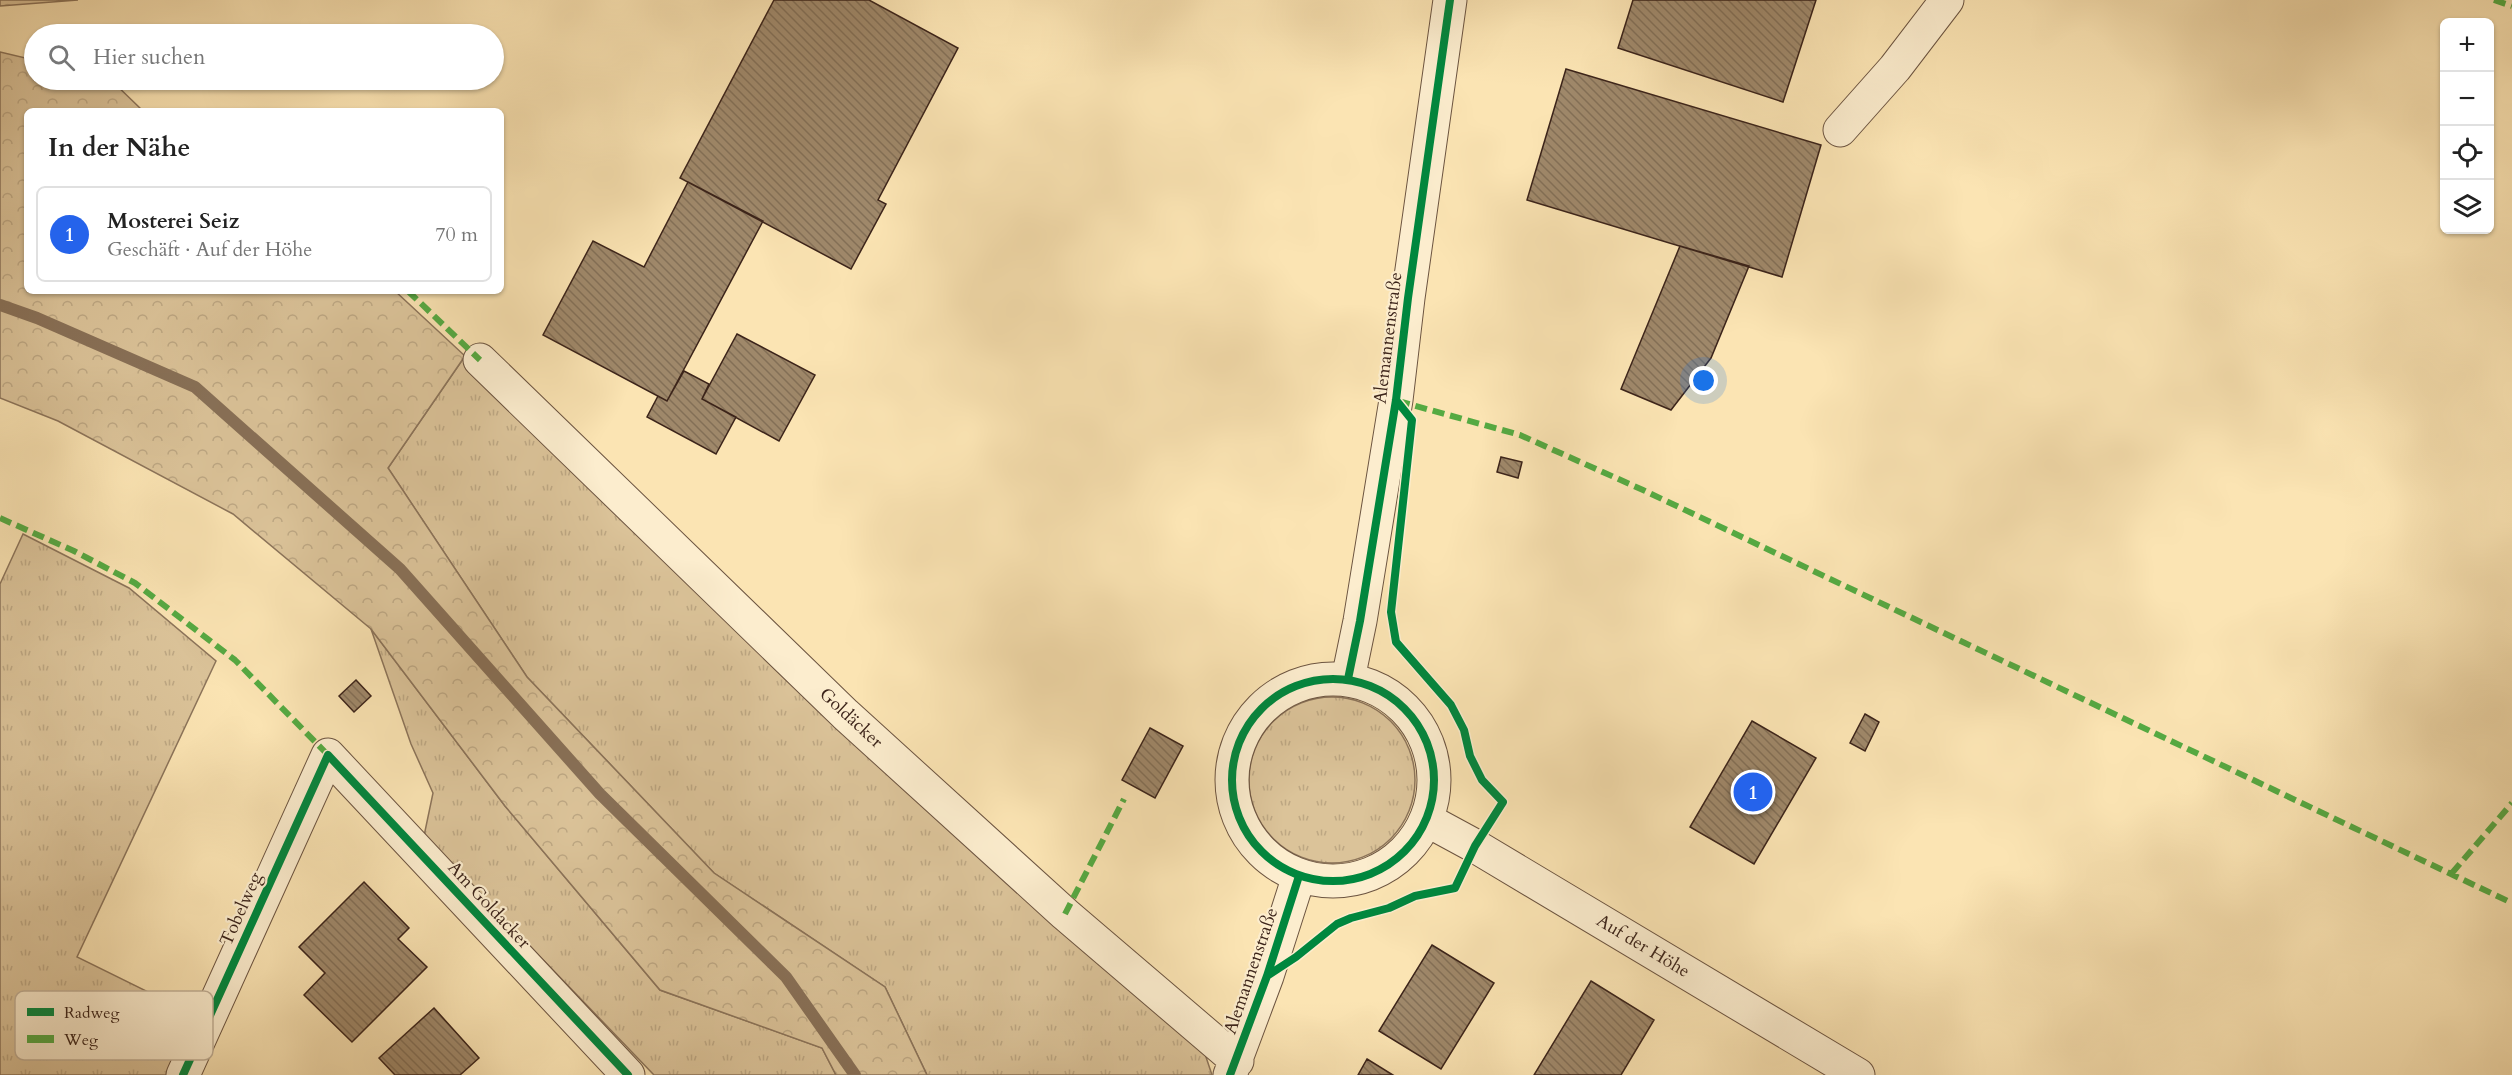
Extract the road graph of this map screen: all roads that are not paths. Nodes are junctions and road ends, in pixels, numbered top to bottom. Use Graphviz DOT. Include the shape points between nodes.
graph roads {
  1 [pos="1450,0"];
  2 [pos="1947,0"];
  3 [pos="1840,130"];
  4 [pos="480,360"];
  5 [pos="1348,679"];
  6 [pos="328,755"];
  7 [pos="1427,820"];
  8 [pos="1299,876"];
  9 [pos="213,1009"];
  10 [pos="190,1060"];
  11 [pos="1233,1068"];
  12 [pos="183,1075"];
  13 [pos="628,1075"];
  14 [pos="1858,1075"];
  1 -- 5 [label="street, Alemannenstraße" via="1396,400"];
  2 -- 3 [label="street" via="1895,68"];
  4 -- 11 [label="street, Goldäcker" via="845,714"];
  5 -- 7 [label="street" via="1391,696 1422,730 1435,774"];
  5 -- 8 [label="street" via="1326,678 1286,690 1254,717 1234,755 1233,798 1249,837 1263,853"];
  6 -- 9 [label="street, Tobelweg"];
  6 -- 13 [label="street, Am Goldacker"];
  7 -- 8 [label="street" via="1402,855 1364,877 1320,881"];
  7 -- 14 [label="street, Auf der Höhe"];
  8 -- 11 [label="street, Alemannenstraße"];
  10 -- 12 [label="street, Tobelweg"];
}
